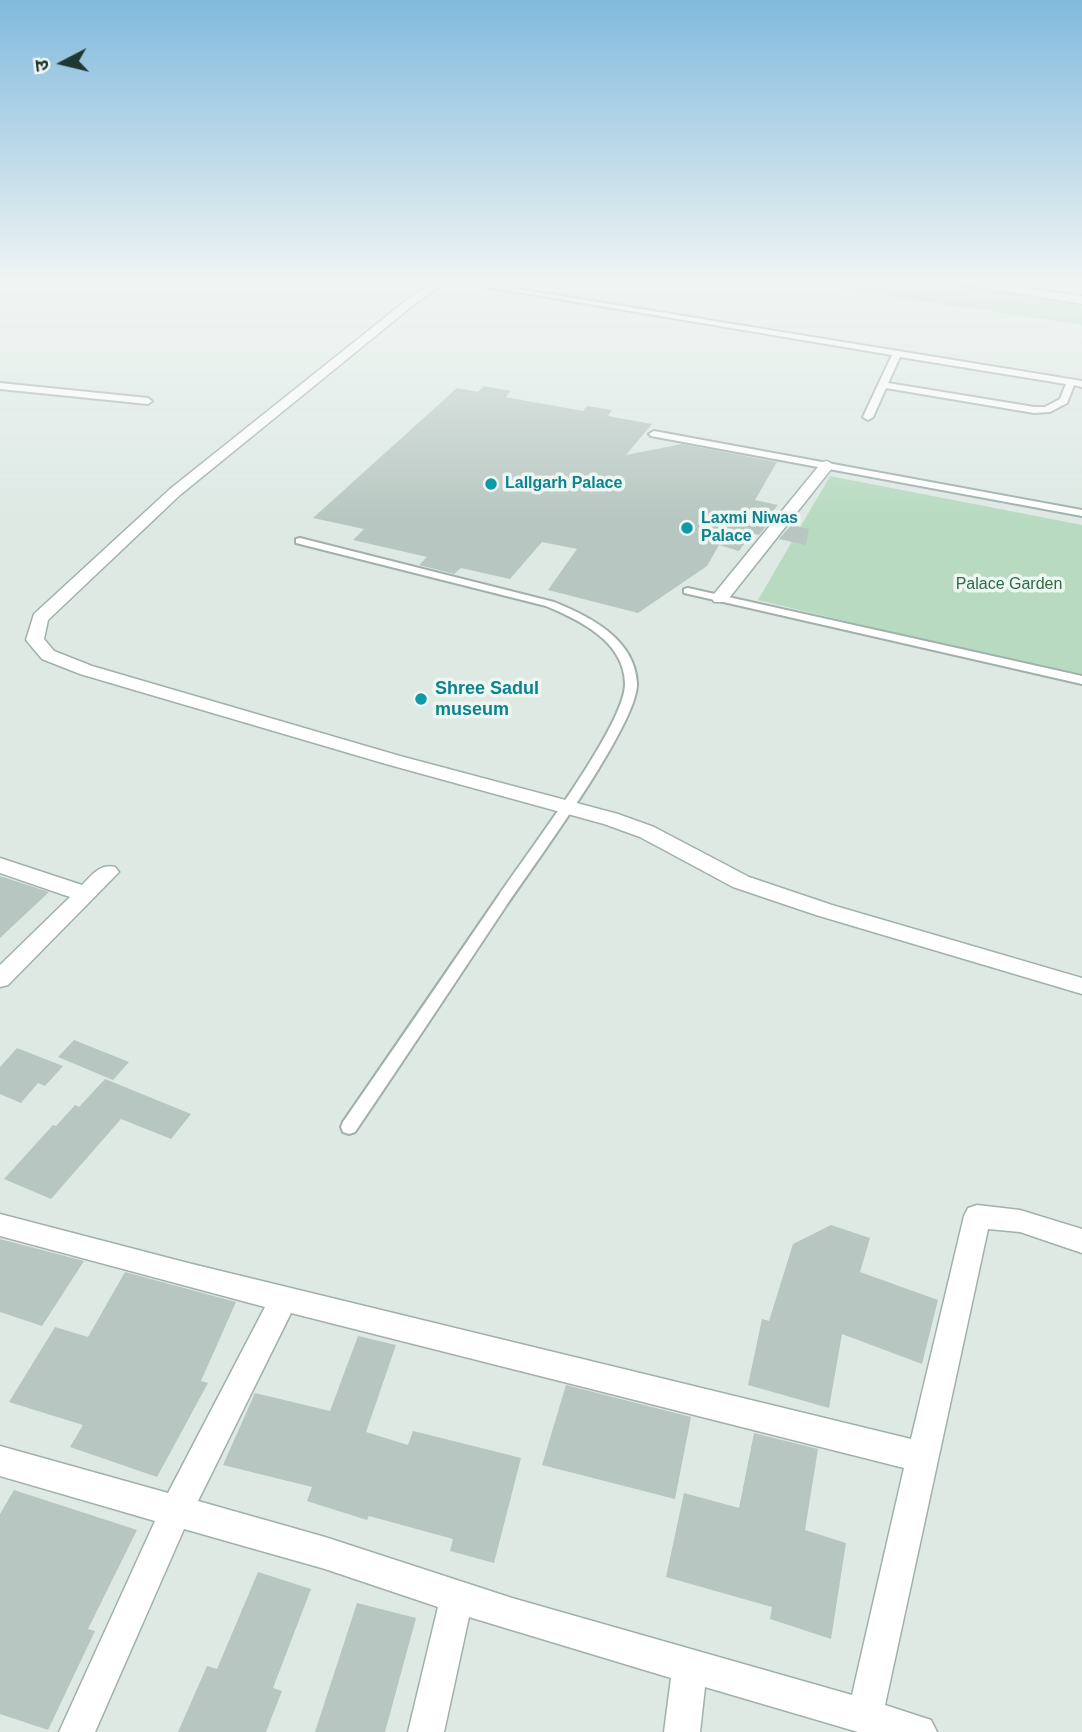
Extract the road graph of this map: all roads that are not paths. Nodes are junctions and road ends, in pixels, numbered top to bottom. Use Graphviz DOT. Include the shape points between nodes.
graph roads {
  1 [pos="339,360"];
  2 [pos="894,360"];
  3 [pos="932,360"];
  4 [pos="1071,383"];
  5 [pos="1082,384"];
  6 [pos="0,386"];
  7 [pos="883,386"];
  8 [pos="148,401"];
  9 [pos="868,417"];
  10 [pos="654,434"];
  11 [pos="827,465"];
  12 [pos="1082,513"];
  13 [pos="300,541"];
  14 [pos="688,591"];
  15 [pos="720,598"];
  16 [pos="1082,680"];
  17 [pos="566,807"];
  18 [pos="0,864"];
  19 [pos="108,872"];
  20 [pos="84,894"];
  21 [pos="0,979"];
  22 [pos="1082,986"];
  23 [pos="349,1127"];
  24 [pos="0,1224"];
  25 [pos="1082,1241"];
  26 [pos="284,1298"];
  27 [pos="922,1457"];
  28 [pos="0,1461"];
  29 [pos="176,1511"];
  30 [pos="457,1597"];
  31 [pos="690,1666"];
  32 [pos="864,1716"];
  33 [pos="77,1732"];
  34 [pos="426,1732"];
  35 [pos="682,1732"];
  36 [pos="919,1732"];
  1 -- 17 [label="street" via="175,492 53,604 40,618 35,640 48,655 86,670"];
  2 -- 7 [label="lane"];
  3 -- 4 [label="lane"];
  4 -- 5 [label="lane"];
  4 -- 7 [label="lane" via="1064,401 1047,410"];
  6 -- 8 [label="lane"];
  7 -- 9 [label="lane"];
  10 -- 11 [label="lane"];
  11 -- 12 [label="lane"];
  11 -- 15 [label="street"];
  13 -- 17 [label="lane" via="550,604 575,614 613,641 631,681 630,695"];
  14 -- 15 [label="lane"];
  15 -- 16 [label="lane"];
  17 -- 22 [label="street" via="647,832 741,882"];
  17 -- 23 [label="lane"];
  18 -- 20 [label="street"];
  19 -- 20 [label="street"];
  20 -- 21 [label="street"];
  24 -- 26 [label="street"];
  25 -- 27 [label="street" via="1020,1221 977,1216"];
  26 -- 27 [label="street"];
  26 -- 29 [label="street"];
  27 -- 32 [label="street"];
  28 -- 29 [label="street"];
  29 -- 30 [label="street"];
  29 -- 33 [label="street"];
  30 -- 31 [label="street"];
  30 -- 34 [label="street"];
  31 -- 32 [label="street"];
  31 -- 35 [label="street"];
  32 -- 36 [label="street"];
}
